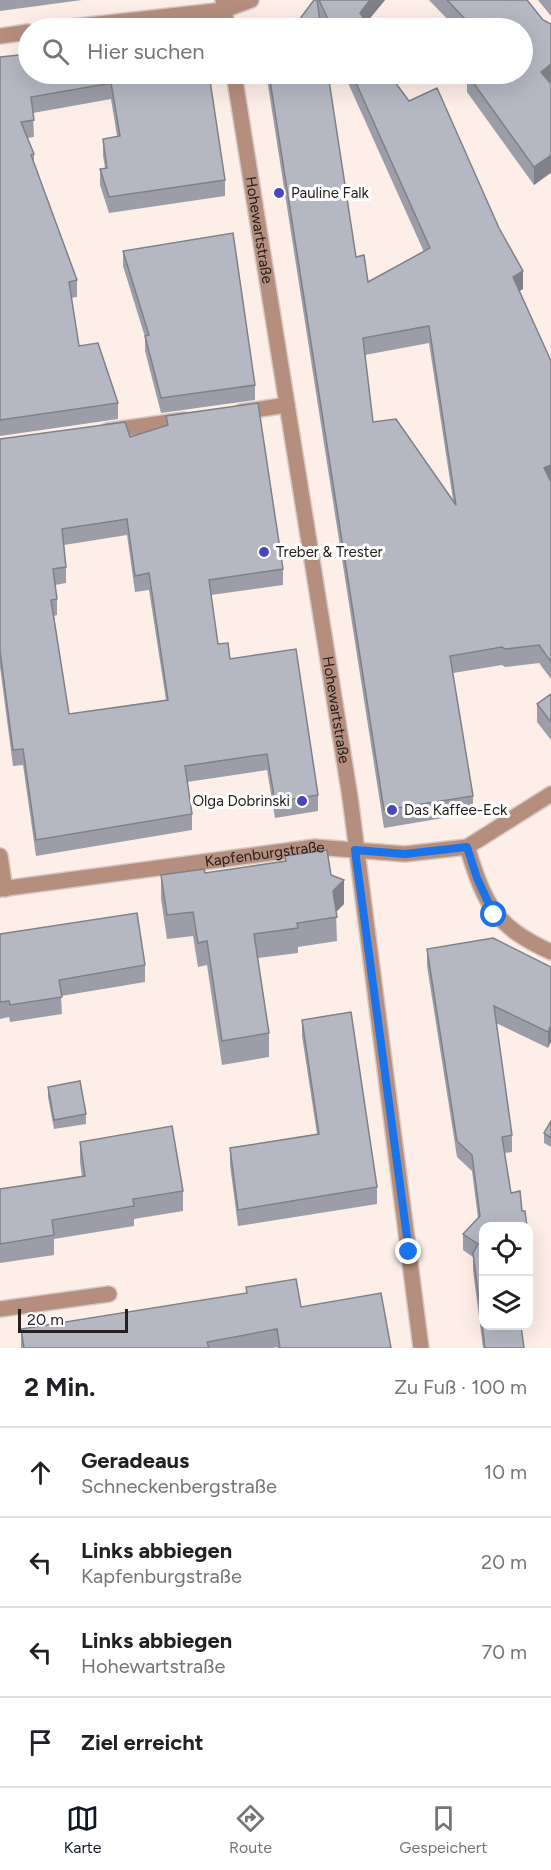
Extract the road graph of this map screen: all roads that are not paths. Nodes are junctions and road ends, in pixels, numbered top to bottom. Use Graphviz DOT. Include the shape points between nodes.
graph roads {
  1 [pos="251,0"];
  2 [pos="223,5"];
  3 [pos="132,18"];
  4 [pos="18,33"];
  5 [pos="0,36"];
  6 [pos="236,84"];
  7 [pos="287,405"];
  8 [pos="230,413"];
  9 [pos="195,418"];
  10 [pos="92,433"];
  11 [pos="551,794"];
  12 [pos="467,847"];
  13 [pos="355,850"];
  14 [pos="0,856"];
  15 [pos="2,889"];
  16 [pos="551,952"];
  17 [pos="109,1294"];
  18 [pos="0,1309"];
  19 [pos="422,1348"];
  1 -- 2 [label="street"];
  2 -- 3 [label="street"];
  4 -- 5 [label="street"];
  6 -- 7 [label="street, Hohewartstraße"];
  7 -- 8 [label="street"];
  7 -- 13 [label="street, Hohewartstraße" via="350,797"];
  9 -- 10 [label="street"];
  11 -- 12 [label="street, Kapfenburgstraße"];
  12 -- 13 [label="street, Kapfenburgstraße" via="405,854"];
  12 -- 16 [label="street" via="494,915 531,943"];
  13 -- 15 [label="street, Kapfenburgstraße" via="315,846"];
  13 -- 19 [label="street, Hohewartstraße"];
  14 -- 15 [label="street"];
  17 -- 18 [label="street"];
}
